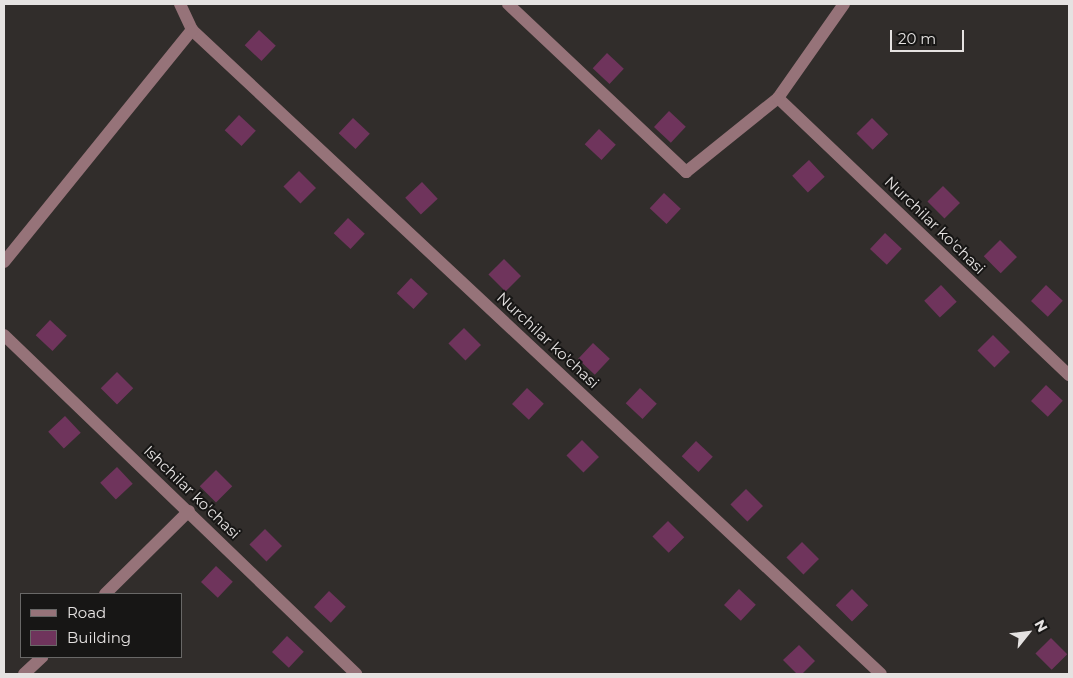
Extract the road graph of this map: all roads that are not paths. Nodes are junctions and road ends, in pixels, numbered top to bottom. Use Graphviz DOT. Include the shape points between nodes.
graph roads {
  1 [pos="180,4"];
  2 [pos="508,4"];
  3 [pos="844,4"];
  4 [pos="192,30"];
  5 [pos="778,98"];
  6 [pos="4,262"];
  7 [pos="4,335"];
  8 [pos="1069,375"];
  9 [pos="190,511"];
  10 [pos="106,593"];
  11 [pos="41,658"];
  12 [pos="24,674"];
  13 [pos="356,674"];
  14 [pos="881,674"];
  1 -- 4 [label="street"];
  2 -- 5 [label="street" via="686,172"];
  3 -- 5 [label="street"];
  4 -- 6 [label="street"];
  4 -- 14 [label="street, Nurchilar ko'chasi"];
  5 -- 8 [label="street, Nurchilar ko'chasi"];
  7 -- 9 [label="street, Ishchilar ko'chasi"];
  9 -- 10 [label="street"];
  9 -- 13 [label="street, Ishchilar ko'chasi"];
  11 -- 12 [label="street"];
}
